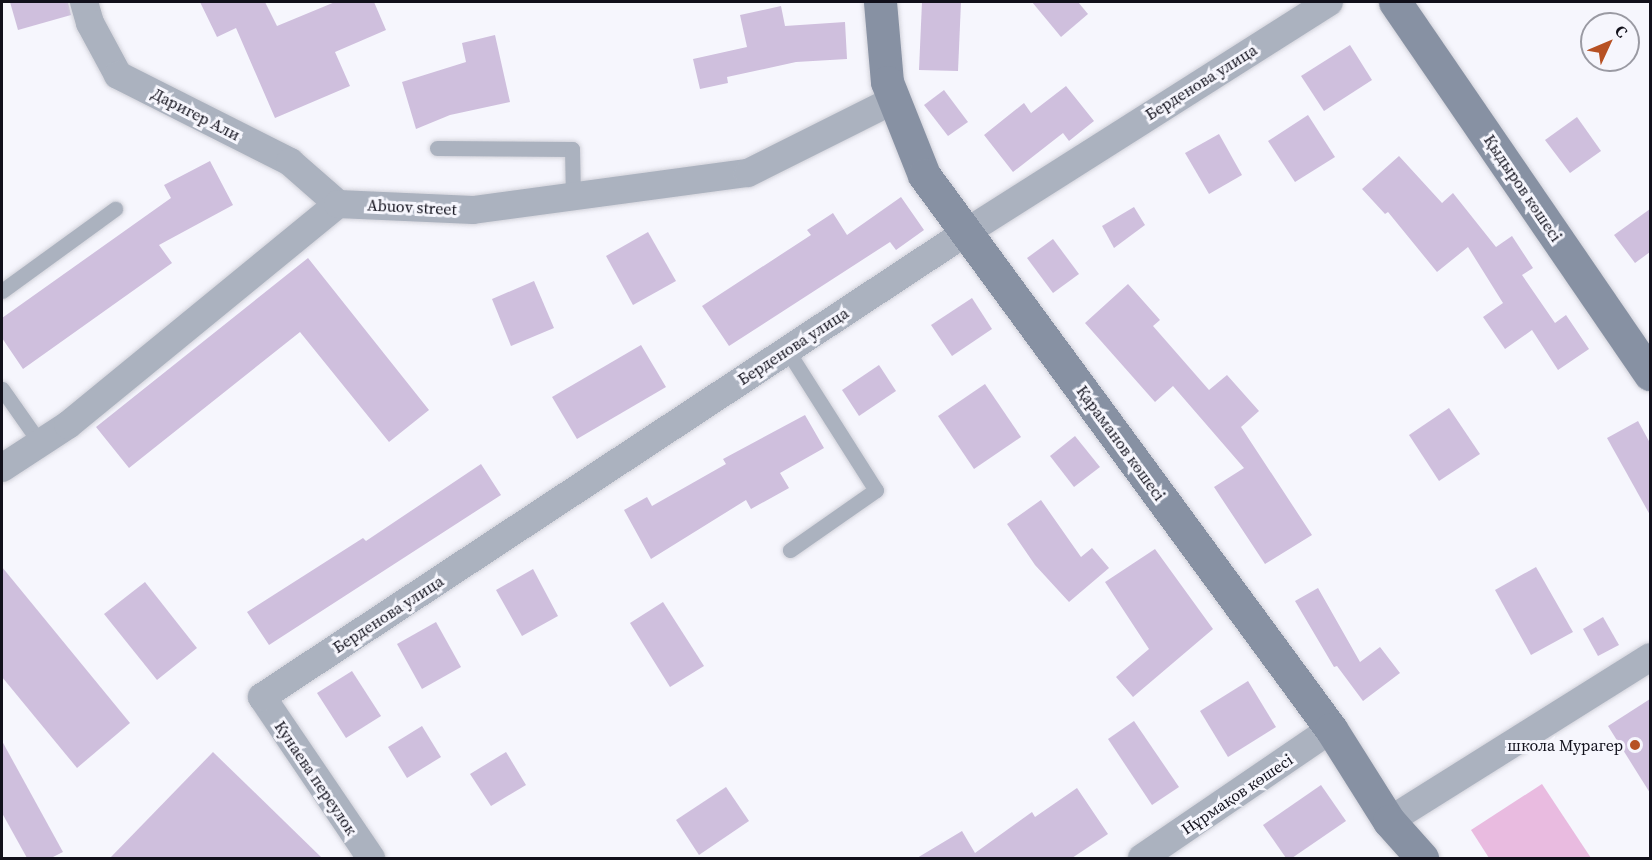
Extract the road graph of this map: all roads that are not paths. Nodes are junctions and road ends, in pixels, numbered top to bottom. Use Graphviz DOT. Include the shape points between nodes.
graph roads {
  1 [pos="84,2"];
  2 [pos="880,2"];
  3 [pos="1329,2"];
  4 [pos="1395,2"];
  5 [pos="894,100"];
  6 [pos="437,148"];
  7 [pos="573,197"];
  8 [pos="338,204"];
  9 [pos="115,209"];
  10 [pos="966,233"];
  11 [pos="2,291"];
  12 [pos="787,350"];
  13 [pos="1650,374"];
  14 [pos="2,389"];
  15 [pos="40,443"];
  16 [pos="2,468"];
  17 [pos="790,550"];
  18 [pos="1650,657"];
  19 [pos="262,697"];
  20 [pos="1331,729"];
  21 [pos="1389,821"];
  22 [pos="370,858"];
  23 [pos="1142,858"];
  24 [pos="1422,858"];
  1 -- 8 [label="street, Даригер Али" via="90,22 118,75 290,162"];
  2 -- 5 [label="street, Қараманов көшесі" via="887,82"];
  3 -- 10 [label="street, Берденова улица"];
  4 -- 13 [label="street, Қыдыров көшесі"];
  5 -- 7 [label="street, Abuov street" via="748,173"];
  5 -- 10 [label="street, Қараманов көшесі" via="924,175"];
  6 -- 7 [label="lane" via="572,149"];
  7 -- 8 [label="street, Abuov street" via="473,210"];
  8 -- 15 [label="street" via="68,425"];
  9 -- 11 [label="lane"];
  10 -- 12 [label="street, Берденова улица"];
  10 -- 20 [label="street, Қараманов көшесі"];
  12 -- 17 [label="lane" via="876,490"];
  12 -- 19 [label="street, Берденова улица"];
  14 -- 15 [label="lane"];
  15 -- 16 [label="street"];
  18 -- 21 [label="street"];
  19 -- 22 [label="street, Кунаева переулок"];
  20 -- 21 [label="street, Қараманов көшесі"];
  20 -- 23 [label="street, Нұрмақов көшесі"];
  21 -- 24 [label="street, Қараманов көшесі"];
}
